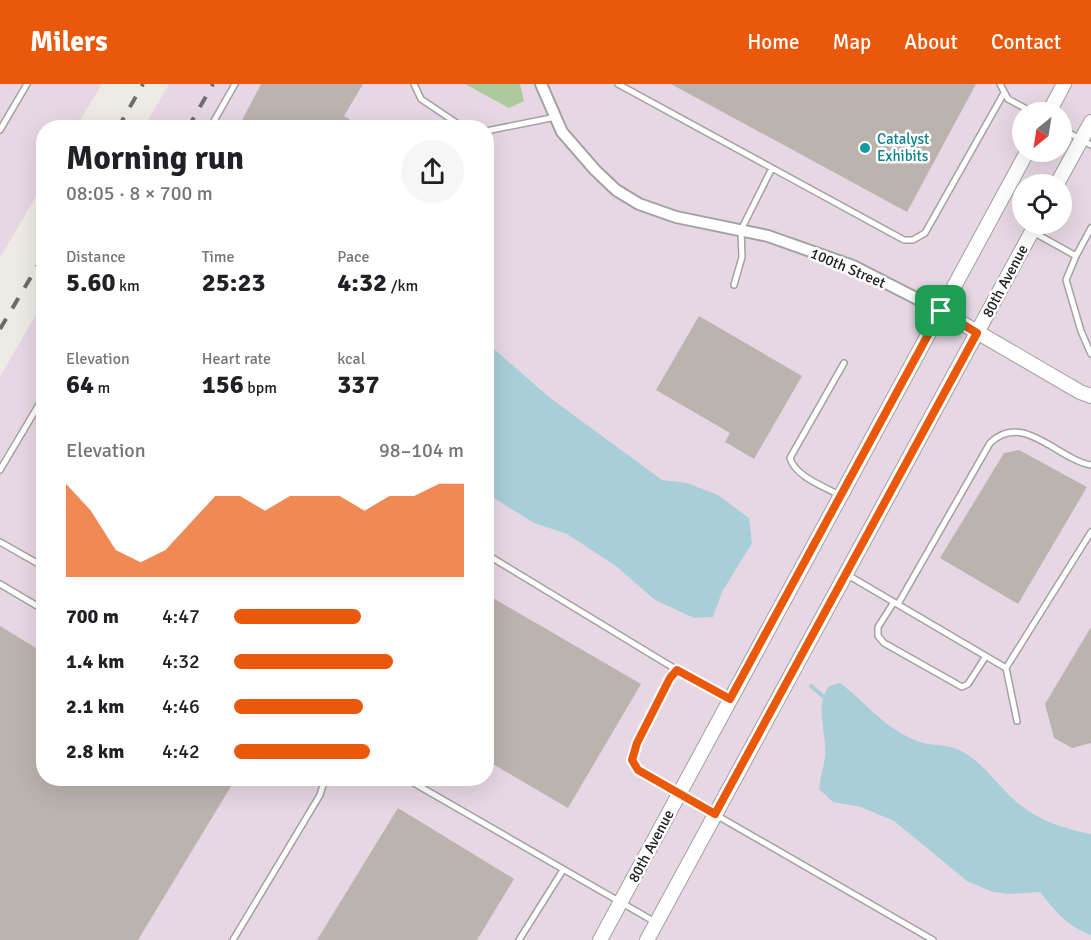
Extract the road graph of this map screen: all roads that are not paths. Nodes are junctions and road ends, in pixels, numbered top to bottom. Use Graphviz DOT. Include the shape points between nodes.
graph roads {
  1 [pos="27,84"];
  2 [pos="235,84"];
  3 [pos="414,84"];
  4 [pos="541,84"];
  5 [pos="618,84"];
  6 [pos="1000,84"];
  7 [pos="1064,84"];
  8 [pos="1004,93"];
  9 [pos="1014,102"];
  10 [pos="1054,102"];
  11 [pos="556,117"];
  12 [pos="215,120"];
  13 [pos="452,120"];
  14 [pos="1091,122"];
  15 [pos="494,129"];
  16 [pos="0,130"];
  17 [pos="1072,134"];
  18 [pos="1086,142"];
  19 [pos="1023,162"];
  20 [pos="772,168"];
  21 [pos="1064,174"];
  22 [pos="1091,228"];
  23 [pos="741,230"];
  24 [pos="1031,234"];
  25 [pos="1043,234"];
  26 [pos="1076,256"];
  27 [pos="734,285"];
  28 [pos="941,311"];
  29 [pos="977,333"];
  30 [pos="1091,354"];
  31 [pos="844,363"];
  32 [pos="1091,396"];
  33 [pos="36,409"];
  34 [pos="1091,465"];
  35 [pos="0,470"];
  36 [pos="840,496"];
  37 [pos="1091,532"];
  38 [pos="0,542"];
  39 [pos="494,559"];
  40 [pos="36,562"];
  41 [pos="846,574"];
  42 [pos="0,584"];
  43 [pos="896,603"];
  44 [pos="36,605"];
  45 [pos="986,656"];
  46 [pos="1006,668"];
  47 [pos="677,670"];
  48 [pos="730,699"];
  49 [pos="1017,721"];
  50 [pos="322,786"];
  51 [pos="419,786"];
  52 [pos="679,794"];
  53 [pos="715,814"];
  54 [pos="563,870"];
  55 [pos="620,903"];
  56 [pos="657,923"];
  57 [pos="232,940"];
  58 [pos="519,940"];
  59 [pos="600,940"];
  60 [pos="647,940"];
  61 [pos="933,940"];
  1 -- 16 [label="lane"];
  2 -- 12 [label="lane"];
  3 -- 13 [label="lane" via="421,99"];
  4 -- 11 [label="street, 100th Street"];
  5 -- 20 [label="lane"];
  6 -- 8 [label="lane"];
  7 -- 10 [label="street"];
  8 -- 9 [label="lane"];
  8 -- 20 [label="lane" via="925,233 913,240 904,240"];
  11 -- 15 [label="lane"];
  11 -- 23 [label="street, 100th Street" via="562,132 616,190 639,204 676,217"];
  14 -- 18 [label="street"];
  17 -- 18 [label="lane"];
  18 -- 21 [label="street"];
  19 -- 28 [label="street, 80th Avenue"];
  20 -- 23 [label="lane"];
  22 -- 26 [label="lane"];
  23 -- 27 [label="lane" via="742,257"];
  23 -- 28 [label="street, 100th Street" via="853,266"];
  24 -- 29 [label="street, 80th Avenue"];
  25 -- 26 [label="lane"];
  26 -- 30 [label="lane" via="1066,280"];
  28 -- 29 [label="street, 100th Street"];
  28 -- 36 [label="street, 80th Avenue"];
  29 -- 32 [label="street, 100th Street"];
  29 -- 41 [label="street, 80th Avenue"];
  31 -- 36 [label="lane" via="790,458 799,472"];
  33 -- 35 [label="lane"];
  34 -- 43 [label="lane" via="1021,431 998,436 990,443"];
  36 -- 48 [label="street, 80th Avenue"];
  37 -- 46 [label="lane"];
  38 -- 40 [label="lane"];
  39 -- 47 [label="lane"];
  41 -- 43 [label="lane"];
  41 -- 53 [label="street, 80th Avenue"];
  42 -- 44 [label="lane"];
  43 -- 45 [label="lane"];
  43 -- 45 [label="lane" via="878,627 878,636 884,643 962,687"];
  45 -- 46 [label="lane"];
  46 -- 49 [label="lane"];
  47 -- 48 [label="lane"];
  47 -- 52 [label="lane" via="637,743 632,760 638,770"];
  48 -- 52 [label="street, 80th Avenue"];
  50 -- 57 [label="lane"];
  51 -- 54 [label="lane"];
  52 -- 53 [label="lane"];
  52 -- 55 [label="street, 80th Avenue"];
  53 -- 56 [label="street, 80th Avenue"];
  53 -- 61 [label="lane"];
  54 -- 55 [label="lane"];
  54 -- 58 [label="lane"];
  55 -- 56 [label="lane"];
  55 -- 59 [label="street, 80th Avenue"];
  56 -- 60 [label="street, 80th Avenue"];
}
